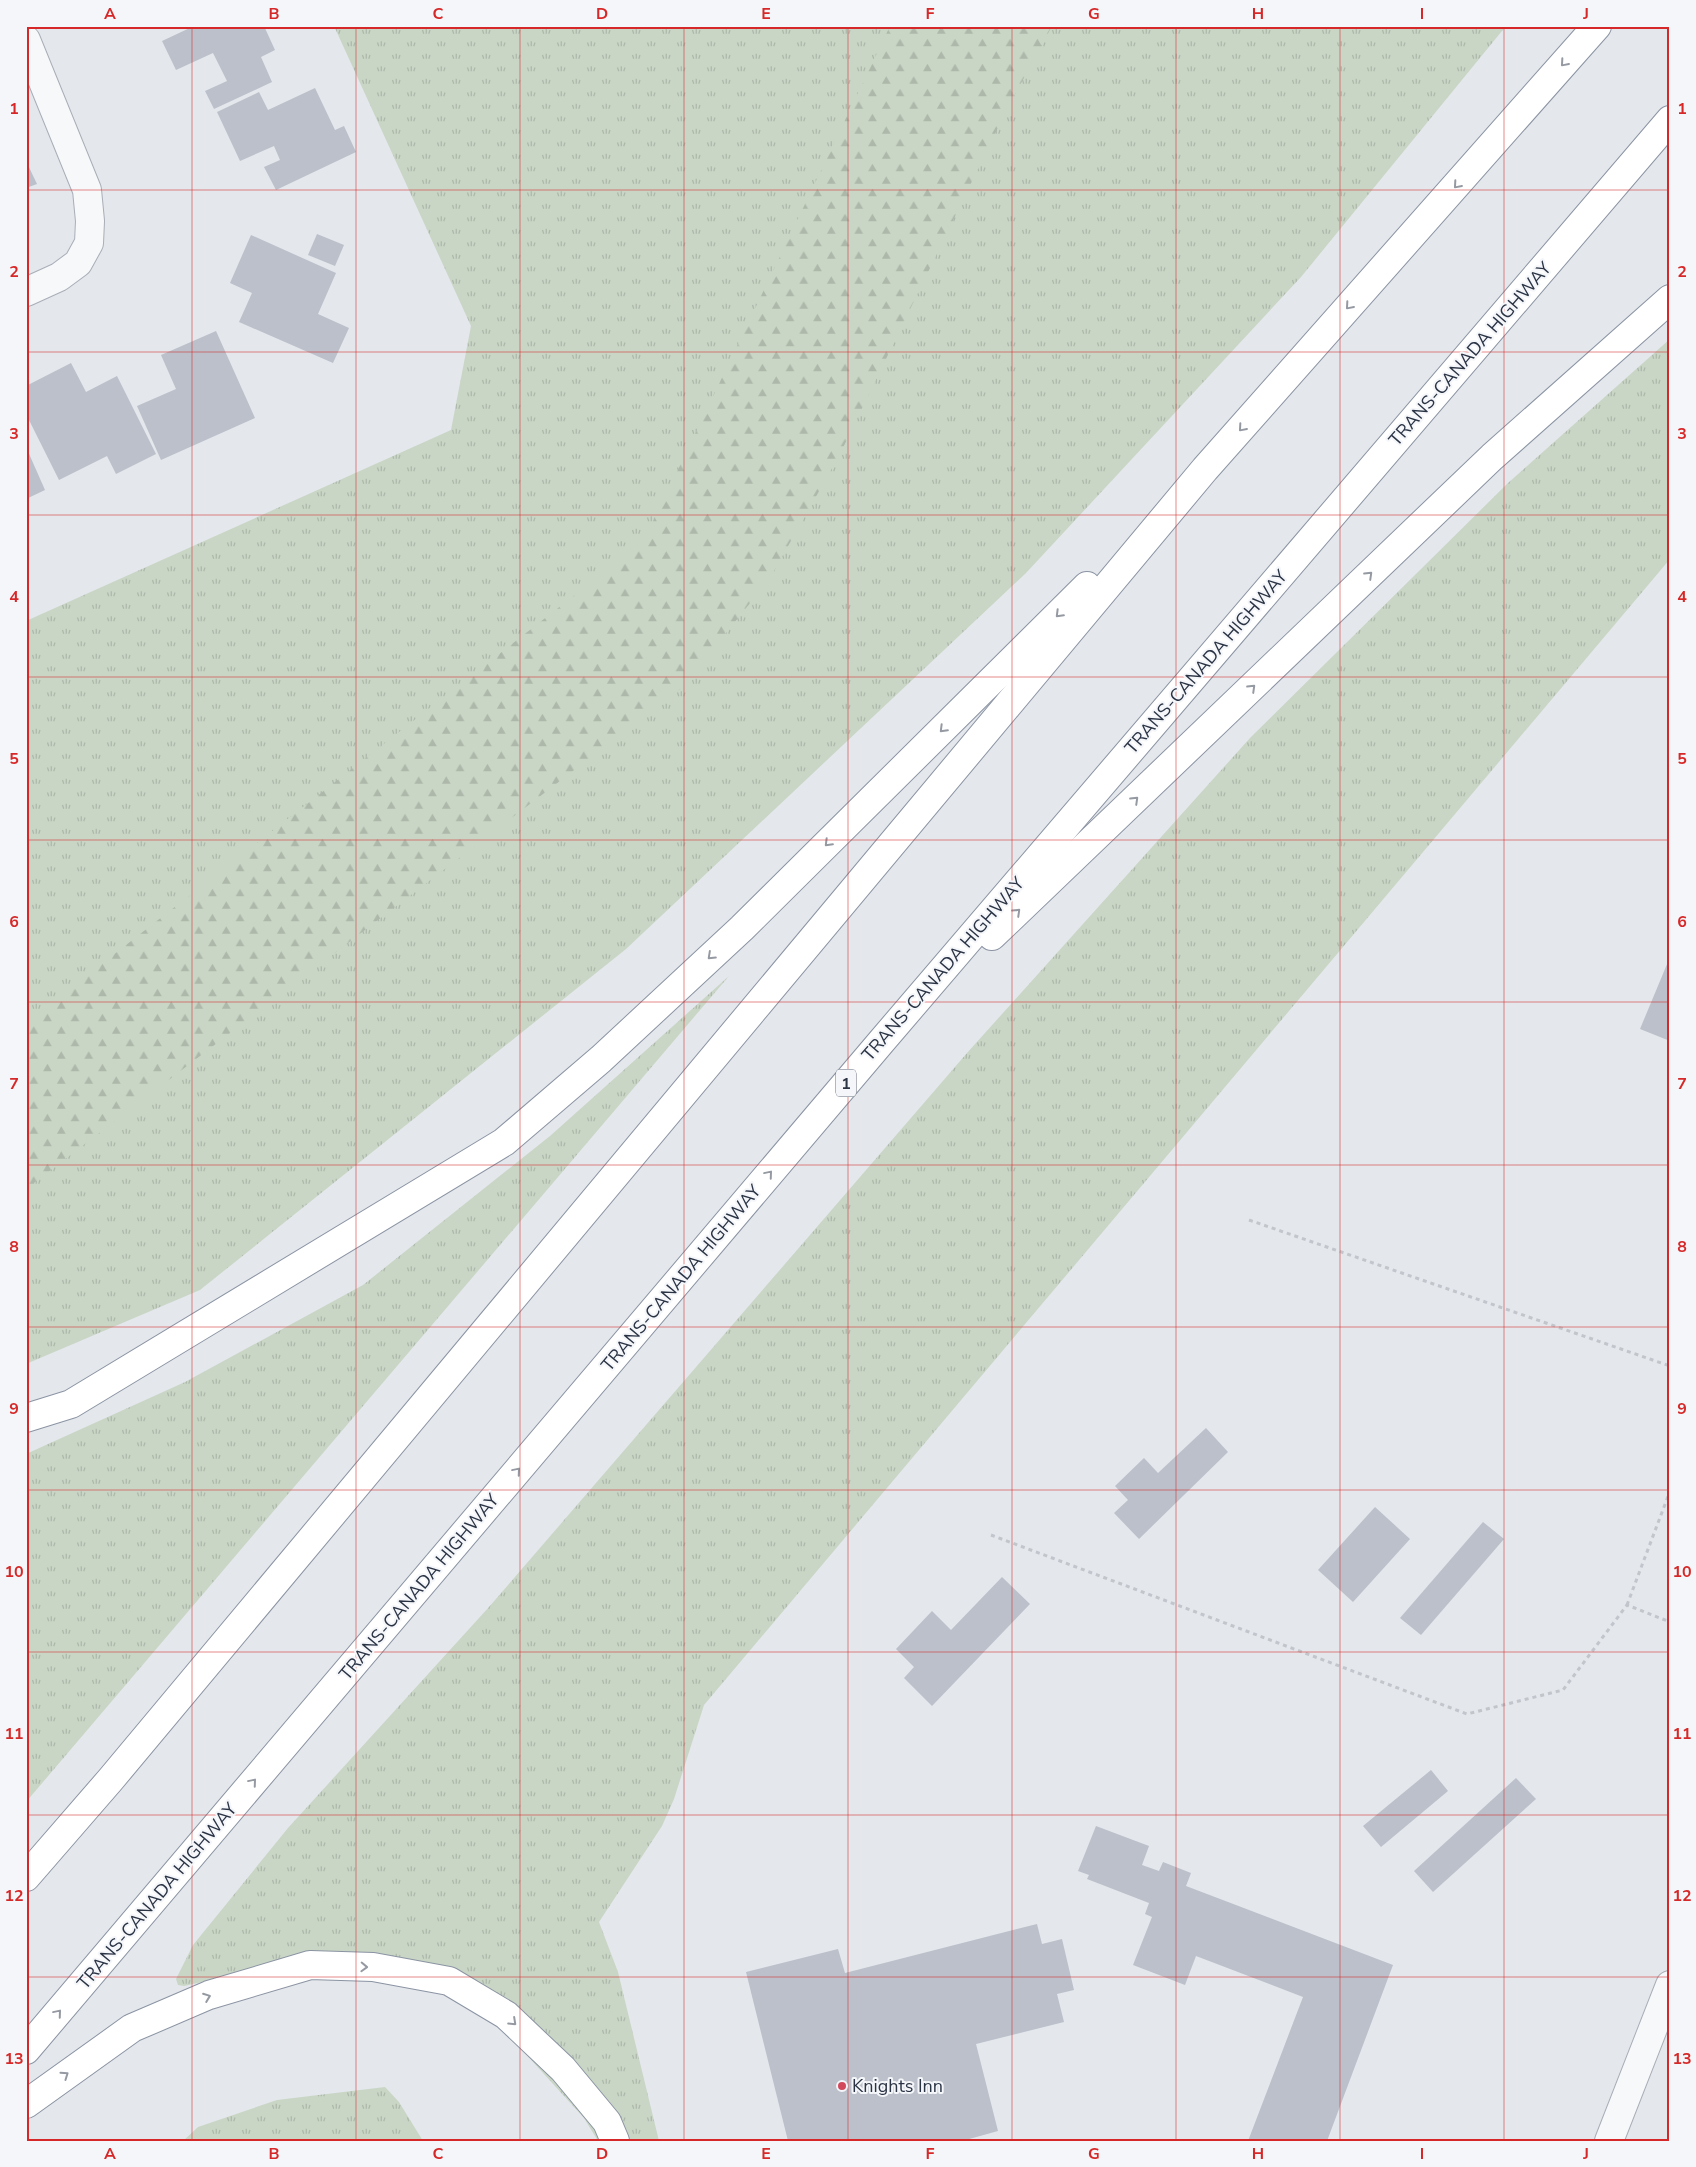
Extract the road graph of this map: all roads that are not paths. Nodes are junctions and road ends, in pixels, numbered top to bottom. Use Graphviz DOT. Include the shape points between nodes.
graph roads {
  1 [pos="1596,26"];
  2 [pos="26,40"];
  3 [pos="1670,120"];
  4 [pos="26,292"];
  5 [pos="1670,299"];
  6 [pos="1206,469"];
  7 [pos="880,1042"];
  8 [pos="26,1418"];
  9 [pos="26,1877"];
  10 [pos="1670,1985"];
  11 [pos="26,2050"];
  12 [pos="26,2104"];
  13 [pos="615,2141"];
  14 [pos="1609,2141"];
  1 -- 6 [label="highway, one-way"];
  2 -- 4 [label="street" via="88,190 90,221 88,243 78,263 59,277"];
  3 -- 7 [label="highway, TRANS-CANADA HIGHWAY / 1"];
  7 -- 5 [label="highway, one-way" via="1492,457"];
  6 -- 8 [label="highway, one-way" via="742,928 601,1059 504,1142 71,1404"];
  6 -- 9 [label="highway"];
  11 -- 7 [label="highway, TRANS-CANADA HIGHWAY / 1, one-way"];
  10 -- 14 [label="street"];
  12 -- 13 [label="highway, one-way" via="132,2028 209,1996 310,1965 373,1967 449,1981 506,2015 564,2069 607,2122"];
}
